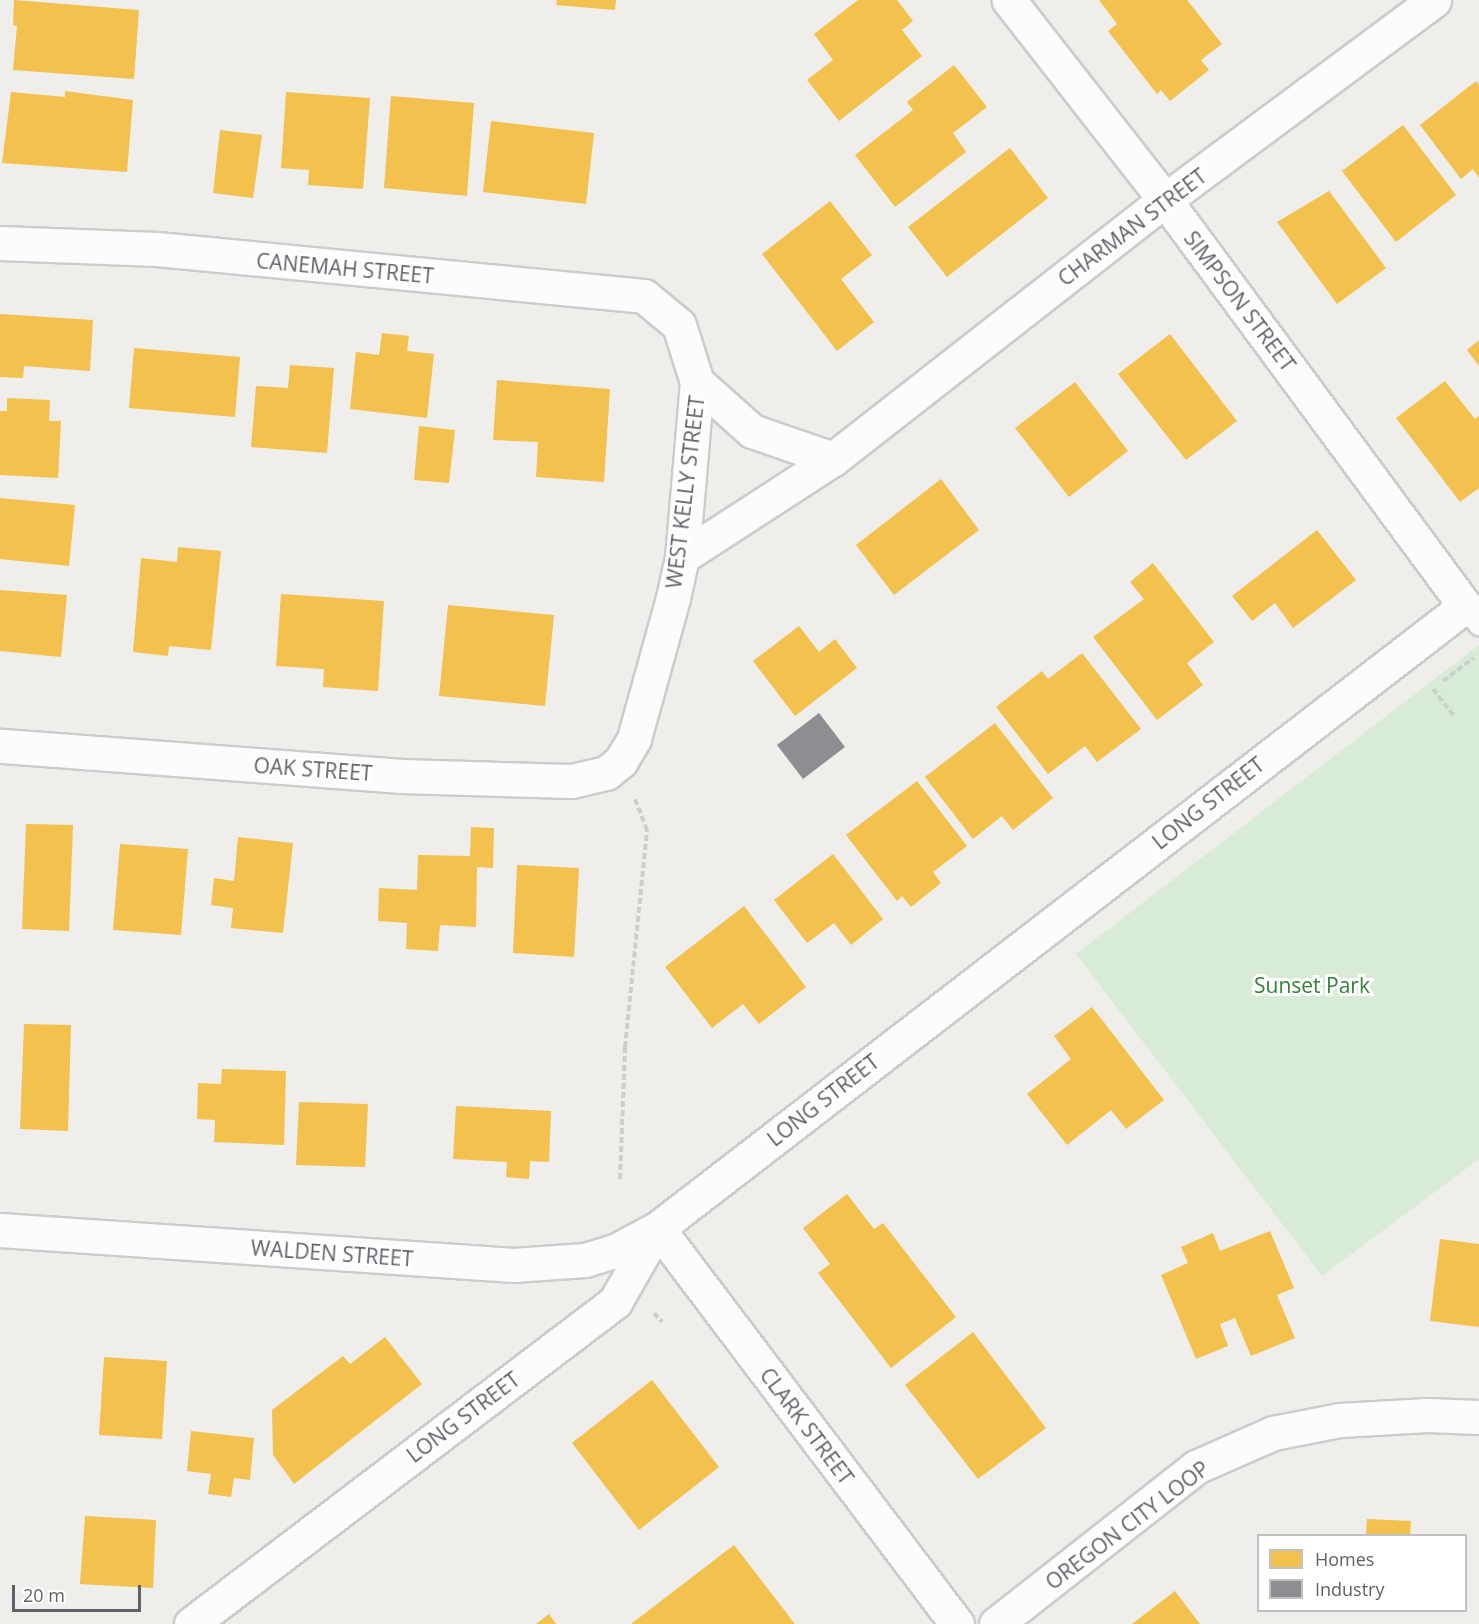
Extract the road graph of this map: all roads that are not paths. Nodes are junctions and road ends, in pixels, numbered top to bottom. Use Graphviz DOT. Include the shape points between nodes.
graph roads {
  1 [pos="1009,0"];
  2 [pos="1434,0"];
  3 [pos="1165,200"];
  4 [pos="0,243"];
  5 [pos="679,325"];
  6 [pos="697,382"];
  7 [pos="833,459"];
  8 [pos="682,557"];
  9 [pos="1474,609"];
  10 [pos="0,746"];
  11 [pos="621,760"];
  12 [pos="657,1228"];
  13 [pos="0,1230"];
  14 [pos="1479,1417"];
  15 [pos="191,1624"];
  16 [pos="957,1624"];
  17 [pos="996,1624"];
  1 -- 3 [label="street, SIMPSON STREET"];
  2 -- 3 [label="street, CHARMAN STREET"];
  3 -- 7 [label="street, CHARMAN STREET"];
  3 -- 9 [label="street, SIMPSON STREET"];
  4 -- 5 [label="street, CANEMAH STREET" via="157,249 644,296"];
  5 -- 6 [label="street, WEST KELLY STREET"];
  6 -- 7 [label="street" via="752,431"];
  6 -- 8 [label="street, WEST KELLY STREET"];
  7 -- 8 [label="street, CHARMAN STREET"];
  8 -- 11 [label="street, WEST KELLY STREET" via="646,700 634,739"];
  9 -- 12 [label="street, LONG STREET"];
  10 -- 11 [label="street, OAK STREET" via="402,776 571,781 606,773"];
  12 -- 13 [label="street, WALDEN STREET" via="617,1250 585,1260 513,1265"];
  12 -- 15 [label="street, LONG STREET" via="615,1302"];
  12 -- 16 [label="street, CLARK STREET"];
  14 -- 17 [label="street, OREGON CITY LOOP" via="1427,1415 1340,1420 1273,1433 1196,1467"];
}
